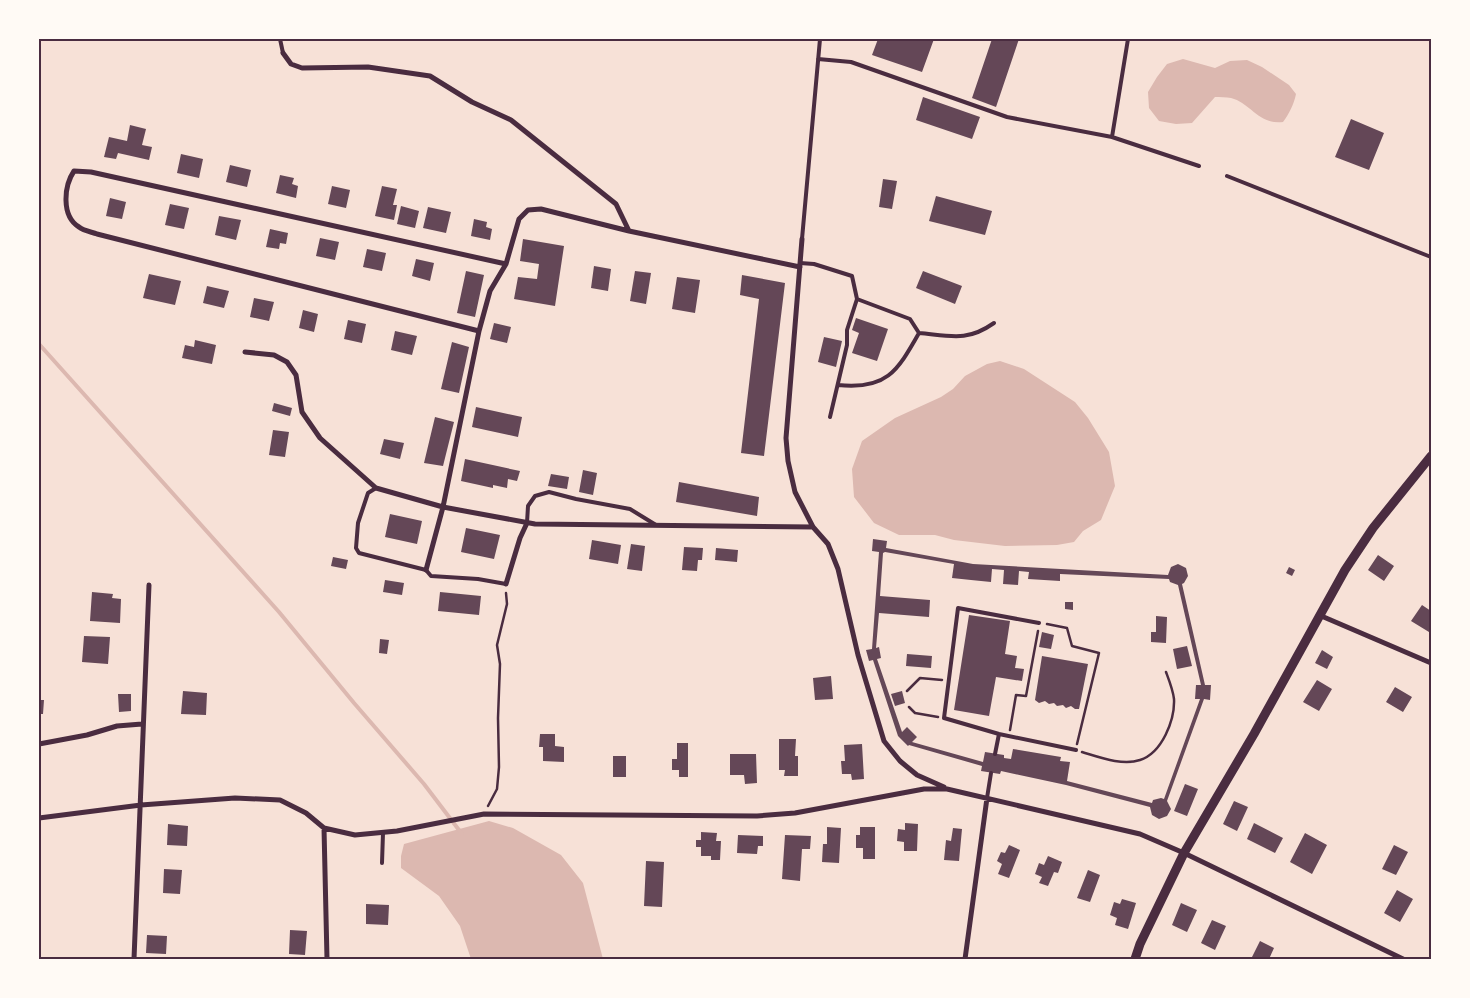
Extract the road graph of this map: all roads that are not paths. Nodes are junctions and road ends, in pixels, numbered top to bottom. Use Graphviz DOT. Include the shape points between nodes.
graph roads {
  1 [pos="280,39"];
  2 [pos="820,39"];
  3 [pos="1128,39"];
  4 [pos="284,53"];
  5 [pos="818,59"];
  6 [pos="1112,137"];
  7 [pos="1199,166"];
  8 [pos="1227,176"];
  9 [pos="629,231"];
  10 [pos="802,239"];
  11 [pos="1431,257"];
  12 [pos="506,264"];
  13 [pos="800,265"];
  14 [pos="857,299"];
  15 [pos="994,323"];
  16 [pos="479,331"];
  17 [pos="920,333"];
  18 [pos="245,352"];
  19 [pos="838,385"];
  20 [pos="830,417"];
  21 [pos="1431,456"];
  22 [pos="376,488"];
  23 [pos="443,507"];
  24 [pos="528,523"];
  25 [pos="656,525"];
  26 [pos="812,527"];
  27 [pos="426,570"];
  28 [pos="506,584"];
  29 [pos="149,585"];
  30 [pos="1318,615"];
  31 [pos="1039,623"];
  32 [pos="1431,663"];
  33 [pos="142,724"];
  34 [pos="999,734"];
  35 [pos="39,744"];
  36 [pos="1076,750"];
  37 [pos="995,754"];
  38 [pos="991,773"];
  39 [pos="947,789"];
  40 [pos="987,798"];
  41 [pos="141,805"];
  42 [pos="39,818"];
  43 [pos="324,828"];
  44 [pos="383,833"];
  45 [pos="1184,853"];
  46 [pos="382,863"];
  47 [pos="134,959"];
  48 [pos="326,959"];
  49 [pos="964,959"];
  50 [pos="1135,959"];
  51 [pos="1403,959"];
  1 -- 4 [label="lane"];
  2 -- 5 [label="lane"];
  3 -- 6 [label="lane"];
  4 -- 9 [label="street" via="291,64 302,68 368,67 430,76 472,102 511,120 616,204"];
  5 -- 6 [label="lane" via="851,62 1007,117"];
  5 -- 10 [label="lane"];
  6 -- 7 [label="lane"];
  8 -- 11 [label="lane"];
  9 -- 12 [label="street" via="541,210 528,210 519,219"];
  9 -- 13 [label="street"];
  10 -- 13 [label="street"];
  12 -- 16 [label="street" via="490,292"];
  12 -- 16 [label="street" via="91,172 74,171 68,180 68,215 78,227"];
  13 -- 14 [label="lane" via="814,264 852,276"];
  13 -- 26 [label="street" via="786,438 795,492"];
  14 -- 17 [label="lane" via="910,319"];
  14 -- 19 [label="lane" via="847,330"];
  15 -- 17 [label="lane" via="964,337"];
  16 -- 23 [label="street"];
  17 -- 19 [label="lane" via="906,356 890,374 875,384"];
  18 -- 22 [label="street" via="274,355 287,362 296,375 302,412 320,438"];
  19 -- 20 [label="lane"];
  21 -- 30 [label="street" via="1364,541"];
  22 -- 23 [label="street"];
  22 -- 27 [label="lane" via="368,492 358,523 356,548 359,553"];
  23 -- 24 [label="street"];
  23 -- 27 [label="street"];
  24 -- 25 [label="street"];
  24 -- 25 [label="lane" via="528,506 535,496 549,492 630,509"];
  24 -- 28 [label="street"];
  25 -- 26 [label="street"];
  26 -- 39 [label="street" via="828,544 838,569 858,655 884,740 900,761 917,775"];
  27 -- 28 [label="lane" via="431,576"];
  29 -- 33 [label="street"];
  30 -- 32 [label="street"];
  30 -- 45 [label="street" via="1254,734"];
  31 -- 34 [label="lane" via="958,608 944,718"];
  33 -- 35 [label="street" via="116,726"];
  33 -- 41 [label="street"];
  34 -- 36 [label="lane"];
  34 -- 37 [label="lane"];
  38 -- 40 [label="lane"];
  39 -- 40 [label="street"];
  39 -- 44 [label="street" via="924,789 795,813 757,816 484,814"];
  40 -- 45 [label="street" via="1140,834"];
  40 -- 49 [label="street"];
  41 -- 42 [label="street"];
  41 -- 43 [label="street" via="235,798 280,800 306,813"];
  41 -- 47 [label="street"];
  43 -- 44 [label="street" via="355,835"];
  43 -- 48 [label="street"];
  44 -- 46 [label="lane"];
  45 -- 50 [label="street"];
  45 -- 51 [label="street"];
}
